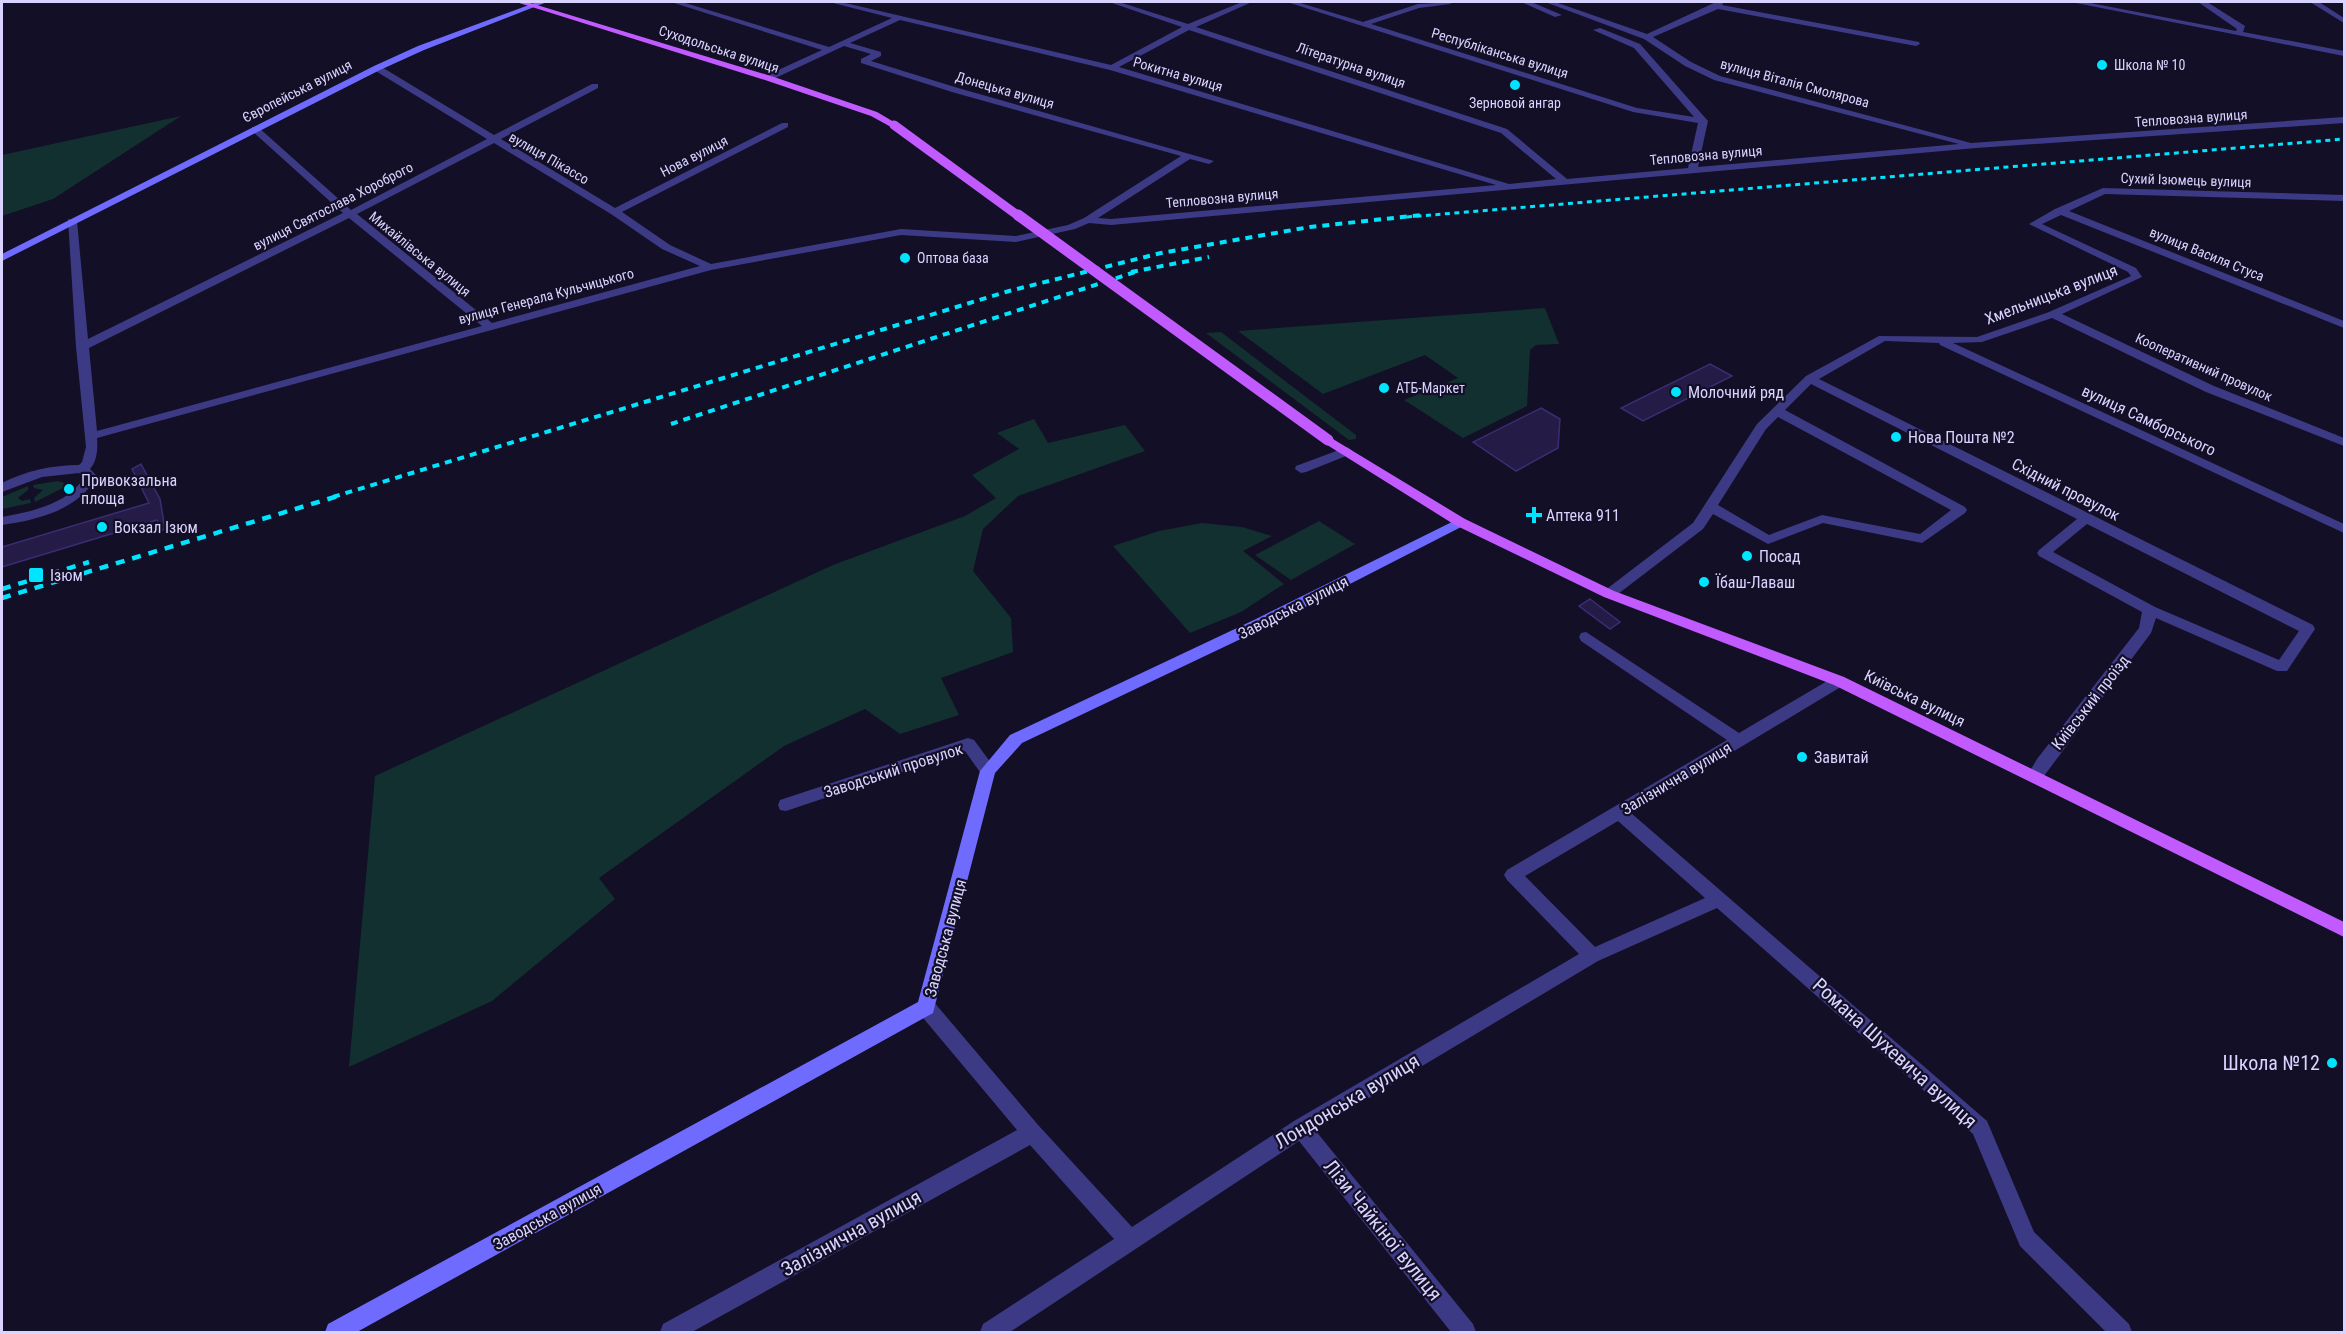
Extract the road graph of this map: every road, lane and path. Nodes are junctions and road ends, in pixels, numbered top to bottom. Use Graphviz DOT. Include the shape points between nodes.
graph roads {
  1 [pos="520,2"];
  2 [pos="675,2"];
  3 [pos="833,2"];
  4 [pos="1113,2"];
  5 [pos="1248,2"];
  6 [pos="1291,2"];
  7 [pos="1406,2"];
  8 [pos="1450,2"];
  9 [pos="1525,2"];
  10 [pos="1549,2"];
  11 [pos="2074,2"];
  12 [pos="2202,2"];
  13 [pos="2314,2"];
  14 [pos="538,3"];
  15 [pos="1718,4"];
  16 [pos="1418,6"];
  17 [pos="901,17"];
  18 [pos="2344,21"];
  19 [pos="1364,24"];
  20 [pos="1190,26"];
  21 [pos="2238,33"];
  22 [pos="1647,37"];
  23 [pos="844,44"];
  24 [pos="1916,44"];
  25 [pos="830,50"];
  26 [pos="2344,54"];
  27 [pos="377,68"];
  28 [pos="1112,69"];
  29 [pos="768,78"];
  30 [pos="595,86"];
  31 [pos="2344,120"];
  32 [pos="1703,121"];
  33 [pos="1889,122"];
  34 [pos="785,125"];
  35 [pos="255,129"];
  36 [pos="492,140"];
  37 [pos="1911,144"];
  38 [pos="1976,145"];
  39 [pos="1188,156"];
  40 [pos="1209,161"];
  41 [pos="1692,169"];
  42 [pos="1565,182"];
  43 [pos="1512,186"];
  44 [pos="2344,198"];
  45 [pos="2059,211"];
  46 [pos="615,212"];
  47 [pos="350,214"];
  48 [pos="1088,220"];
  49 [pos="72,221"];
  50 [pos="1016,239"];
  51 [pos="2,258"];
  52 [pos="710,267"];
  53 [pos="2132,270"];
  54 [pos="2053,314"];
  55 [pos="2344,325"];
  56 [pos="490,327"];
  57 [pos="1939,340"];
  58 [pos="82,347"];
  59 [pos="1810,379"];
  60 [pos="1777,411"];
  61 [pos="91,436"];
  62 [pos="1328,440"];
  63 [pos="2344,442"];
  64 [pos="1347,451"];
  65 [pos="82,469"];
  66 [pos="1301,469"];
  67 [pos="2,488"];
  68 [pos="1711,507"];
  69 [pos="2086,518"];
  70 [pos="2,521"];
  71 [pos="1460,522"];
  72 [pos="2344,529"];
  73 [pos="1609,594"];
  74 [pos="2150,610"];
  75 [pos="1586,637"];
  76 [pos="1839,681"];
  77 [pos="1738,740"];
  78 [pos="988,771"];
  79 [pos="2036,776"];
  80 [pos="786,805"];
  81 [pos="1619,812"];
  82 [pos="1720,899"];
  83 [pos="2344,930"];
  84 [pos="1592,956"];
  85 [pos="926,1007"];
  86 [pos="1301,1128"];
  87 [pos="1032,1133"];
  88 [pos="1129,1240"];
  89 [pos="336,1332"];
  90 [pos="671,1332"];
  91 [pos="991,1332"];
  92 [pos="1465,1332"];
  93 [pos="2121,1332"];
  1 -- 14 [label="main road, Суходольська вулиця"];
  2 -- 25 [label="street"];
  3 -- 17 [label="street, Рокитна вулиця"];
  4 -- 20 [label="street, Літературна вулиця"];
  5 -- 20 [label="street"];
  6 -- 19 [label="street, Республіканська вулиця"];
  7 -- 16 [label="street"];
  8 -- 16 [label="street"];
  9 -- 32 [label="street" via="1637,46"];
  10 -- 22 [label="street, вулиця Віталія Смолярова"];
  11 -- 21 [label="street"];
  12 -- 21 [label="street" via="2242,28"];
  13 -- 18 [label="street"];
  14 -- 27 [label="street, Європейська вулиця"];
  14 -- 29 [label="main road, Суходольська вулиця"];
  15 -- 22 [label="street"];
  15 -- 24 [label="street"];
  16 -- 19 [label="street"];
  17 -- 23 [label="street"];
  17 -- 28 [label="street, Рокитна вулиця"];
  19 -- 32 [label="street, Республіканська вулиця" via="1636,110"];
  20 -- 28 [label="street"];
  20 -- 42 [label="street, Літературна вулиця" via="1504,131"];
  21 -- 26 [label="street"];
  22 -- 33 [label="street, вулиця Віталія Смолярова" via="1717,78"];
  23 -- 25 [label="street"];
  23 -- 39 [label="street, Донецька вулиця" via="878,54 864,61"];
  25 -- 29 [label="street"];
  27 -- 35 [label="street, Європейська вулиця"];
  27 -- 36 [label="street, вулиця Пікассо"];
  28 -- 43 [label="street, Рокитна вулиця"];
  29 -- 62 [label="main road, Суходольська вулиця, bridge" via="874,114 894,125"];
  30 -- 36 [label="street, вулиця Святослава Хороброго"];
  31 -- 38 [label="street, Тепловозна вулиця"];
  32 -- 41 [label="street"];
  33 -- 37 [label="street"];
  33 -- 38 [label="street, вулиця Віталія Смолярова"];
  34 -- 46 [label="street, Нова вулиця"];
  35 -- 47 [label="street, Михайлівська вулиця"];
  35 -- 49 [label="street, Європейська вулиця"];
  36 -- 46 [label="street, вулиця Пікассо"];
  36 -- 47 [label="street, вулиця Святослава Хороброго"];
  37 -- 38 [label="street, Тепловозна вулиця"];
  37 -- 41 [label="street, Тепловозна вулиця"];
  39 -- 40 [label="street, Донецька вулиця"];
  39 -- 48 [label="street"];
  41 -- 42 [label="street, Тепловозна вулиця"];
  42 -- 43 [label="street, Тепловозна вулиця"];
  43 -- 48 [label="street, Тепловозна вулиця" via="1123,221"];
  44 -- 45 [label="street, Сухий Ізюмець вулиця" via="2103,191"];
  45 -- 53 [label="street, Сухий Ізюмець вулиця" via="2034,224"];
  45 -- 55 [label="street, вулиця Василя Стуса"];
  46 -- 52 [label="street, вулиця Пікассо" via="666,247"];
  47 -- 56 [label="street, Михайлівська вулиця"];
  47 -- 58 [label="street, вулиця Святослава Хороброго"];
  48 -- 50 [label="street, Тепловозна вулиця"];
  49 -- 51 [label="street, Європейська вулиця"];
  49 -- 58 [label="street"];
  50 -- 52 [label="street, вулиця Генерала Кульчицького" via="901,232"];
  52 -- 56 [label="street, вулиця Генерала Кульчицького"];
  53 -- 54 [label="street, Хмельницька вулиця" via="2137,278"];
  54 -- 57 [label="street, Хмельницька вулиця" via="1978,340"];
  54 -- 63 [label="street, Кооперативний провулок" via="2210,389"];
  56 -- 61 [label="street, вулиця Генерала Кульчицького"];
  57 -- 59 [label="street, Хмельницька вулиця" via="1883,338"];
  57 -- 72 [label="street, вулиця Самборського"];
  58 -- 61 [label="street"];
  59 -- 60 [label="street, Хмельницька вулиця"];
  59 -- 69 [label="street, Східний провулок"];
  60 -- 68 [label="street, Хмельницька вулиця" via="1761,427"];
  60 -- 68 [label="street" via="1960,510 1922,539 1822,519 1768,540"];
  61 -- 65 [label="street" via="92,454"];
  62 -- 64 [label="main road, Київська вулиця"];
  64 -- 66 [label="street"];
  64 -- 71 [label="main road, Київська вулиця"];
  65 -- 67 [label="street" via="33,475"];
  65 -- 70 [label="street" via="92,476 79,493 40,512"];
  68 -- 73 [label="street, Хмельницька вулиця" via="1698,526"];
  69 -- 74 [label="street" via="2044,553"];
  69 -- 74 [label="street, Східний провулок" via="2308,629 2283,667"];
  71 -- 73 [label="main road, Київська вулиця"];
  71 -- 78 [label="street, Заводська вулиця" via="1261,623 1016,739"];
  73 -- 76 [label="main road, Київська вулиця"];
  74 -- 79 [label="street, Київський проїзд" via="2146,629"];
  75 -- 77 [label="street"];
  76 -- 77 [label="street, Залізнична вулиця"];
  76 -- 79 [label="main road, Київська вулиця"];
  77 -- 81 [label="street, Залізнична вулиця"];
  78 -- 80 [label="street, Заводський провулок" via="968,744"];
  78 -- 85 [label="street, Заводська вулиця"];
  79 -- 83 [label="main road, Київська вулиця"];
  81 -- 82 [label="street, Романа Шухевича вулиця"];
  81 -- 84 [label="street, Залізнична вулиця" via="1513,875"];
  82 -- 84 [label="street, Лондонська вулиця"];
  82 -- 93 [label="street, Романа Шухевича вулиця" via="1980,1128 2027,1239"];
  84 -- 86 [label="street, Лондонська вулиця"];
  85 -- 87 [label="street"];
  85 -- 89 [label="street, Заводська вулиця"];
  86 -- 88 [label="street, Лондонська вулиця"];
  86 -- 92 [label="street, Лізи Чайкіної вулиця"];
  87 -- 88 [label="street"];
  87 -- 90 [label="street, Залізнична вулиця"];
  88 -- 91 [label="street, Лондонська вулиця"];
}
